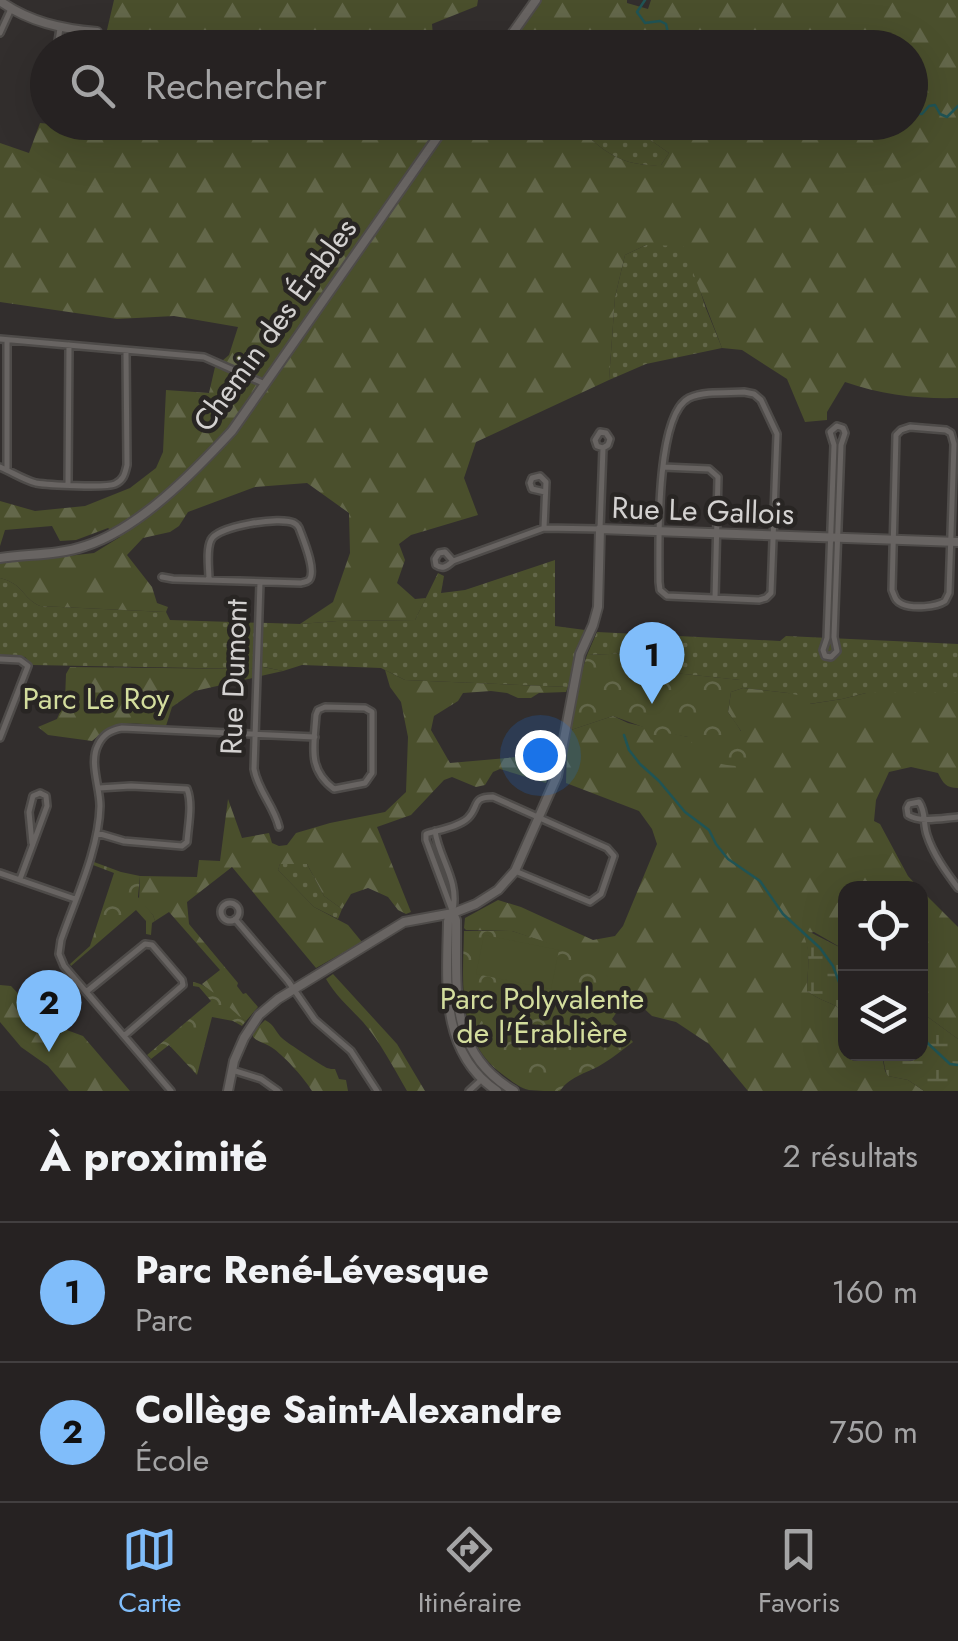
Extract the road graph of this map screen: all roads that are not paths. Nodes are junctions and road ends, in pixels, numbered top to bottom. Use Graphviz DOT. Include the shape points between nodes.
graph roads {
  1 [pos="536,0"];
  2 [pos="0,1"];
  3 [pos="11,9"];
  4 [pos="60,28"];
  5 [pos="77,30"];
  6 [pos="515,30"];
  7 [pos="0,33"];
  8 [pos="435,140"];
  9 [pos="4,339"];
  10 [pos="69,345"];
  11 [pos="126,350"];
  12 [pos="265,384"];
  13 [pos="603,448"];
  14 [pos="663,467"];
  15 [pos="4,468"];
  16 [pos="68,484"];
  17 [pos="545,492"];
  18 [pos="544,528"];
  19 [pos="600,529"];
  20 [pos="660,531"];
  21 [pos="717,534"];
  22 [pos="774,536"];
  23 [pos="834,538"];
  24 [pos="893,540"];
  25 [pos="954,542"];
  26 [pos="0,558"];
  27 [pos="453,561"];
  28 [pos="162,577"];
  29 [pos="209,580"];
  30 [pos="260,582"];
  31 [pos="715,598"];
  32 [pos="0,659"];
  33 [pos="254,734"];
  34 [pos="314,736"];
  35 [pos="0,738"];
  36 [pos="99,788"];
  37 [pos="958,817"];
  38 [pos="539,819"];
  39 [pos="279,827"];
  40 [pos="435,830"];
  41 [pos="97,834"];
  42 [pos="32,843"];
  43 [pos="515,871"];
  44 [pos="0,873"];
  45 [pos="20,880"];
  46 [pos="958,888"];
  47 [pos="75,899"];
  48 [pos="453,913"];
  49 [pos="235,920"];
  50 [pos="294,989"];
  51 [pos="86,992"];
  52 [pos="124,1036"];
  53 [pos="232,1070"];
  54 [pos="485,1076"];
  55 [pos="171,1091"];
  56 [pos="228,1091"];
  57 [pos="278,1091"];
  58 [pos="377,1091"];
  59 [pos="469,1091"];
  60 [pos="497,1091"];
  61 [pos="514,1091"];
  1 -- 6 [label="street"];
  2 -- 3 [label="street"];
  3 -- 4 [label="street"];
  3 -- 7 [label="street"];
  4 -- 5 [label="street"];
  8 -- 12 [label="street, Chemin des Érables"];
  9 -- 10 [label="street"];
  9 -- 15 [label="street"];
  10 -- 11 [label="street"];
  10 -- 16 [label="street"];
  11 -- 12 [label="street" via="204,357"];
  11 -- 16 [label="street" via="124,475 110,486"];
  12 -- 26 [label="street, Chemin des Érables" via="193,472 113,534 84,546"];
  13 -- 19 [label="street"];
  14 -- 20 [label="street"];
  14 -- 21 [label="street" via="715,472"];
  14 -- 22 [label="street" via="684,401 758,396 777,434"];
  15 -- 16 [label="street" via="33,482"];
  17 -- 18 [label="street"];
  18 -- 19 [label="street, Rue Le Gallois"];
  18 -- 27 [label="street, Rue Le Gallois"];
  19 -- 20 [label="street, Rue Le Gallois"];
  19 -- 38 [label="street" via="597,614 580,654 557,776"];
  20 -- 21 [label="street, Rue Le Gallois"];
  20 -- 31 [label="street" via="663,594"];
  21 -- 22 [label="street, Rue Le Gallois"];
  21 -- 31 [label="street"];
  22 -- 23 [label="street, Rue Le Gallois"];
  22 -- 31 [label="street" via="769,596"];
  23 -- 23 [label="street" via="845,433 838,426 830,432"];
  23 -- 23 [label="street" via="823,650 830,657 837,651"];
  23 -- 24 [label="street, Rue Le Gallois"];
  24 -- 25 [label="street, Rue Le Gallois"];
  24 -- 25 [label="street" via="892,590 904,605 946,602"];
  24 -- 25 [label="street" via="896,435 925,427 953,438"];
  28 -- 29 [label="street"];
  29 -- 30 [label="street"];
  29 -- 30 [label="street" via="210,541 217,533 248,523 295,523 311,578 302,584"];
  30 -- 33 [label="street, Rue Dumont"];
  32 -- 35 [label="street" via="28,669"];
  33 -- 34 [label="street"];
  33 -- 36 [label="street" via="114,730 96,748"];
  33 -- 39 [label="street, Rue Dumont" via="255,775"];
  34 -- 34 [label="street" via="320,708 370,710 369,781 331,788 316,769"];
  36 -- 41 [label="street"];
  36 -- 41 [label="street" via="184,788 189,818 182,846"];
  37 -- 46 [label="street" via="924,818"];
  38 -- 40 [label="street" via="486,797 466,819"];
  38 -- 43 [label="street"];
  38 -- 43 [label="street" via="612,853 601,894 587,901"];
  40 -- 48 [label="street" via="452,878"];
  40 -- 48 [label="street" via="426,840"];
  41 -- 47 [label="street"];
  42 -- 42 [label="street" via="47,806 40,793 29,807"];
  42 -- 45 [label="street"];
  43 -- 48 [label="street" via="490,896"];
  44 -- 45 [label="street"];
  45 -- 47 [label="street"];
  47 -- 51 [label="street" via="59,954"];
  48 -- 50 [label="street" via="406,921"];
  48 -- 54 [label="street" via="449,1012 461,1049"];
  49 -- 50 [label="street"];
  50 -- 53 [label="street" via="254,1022"];
  50 -- 58 [label="street" via="315,1020 356,1057"];
  51 -- 52 [label="street"];
  51 -- 52 [label="street" via="144,944 152,945 182,985"];
  52 -- 55 [label="street"];
  53 -- 56 [label="street"];
  53 -- 57 [label="street"];
  54 -- 59 [label="street"];
  54 -- 60 [label="street"];
  54 -- 61 [label="street"];
}
